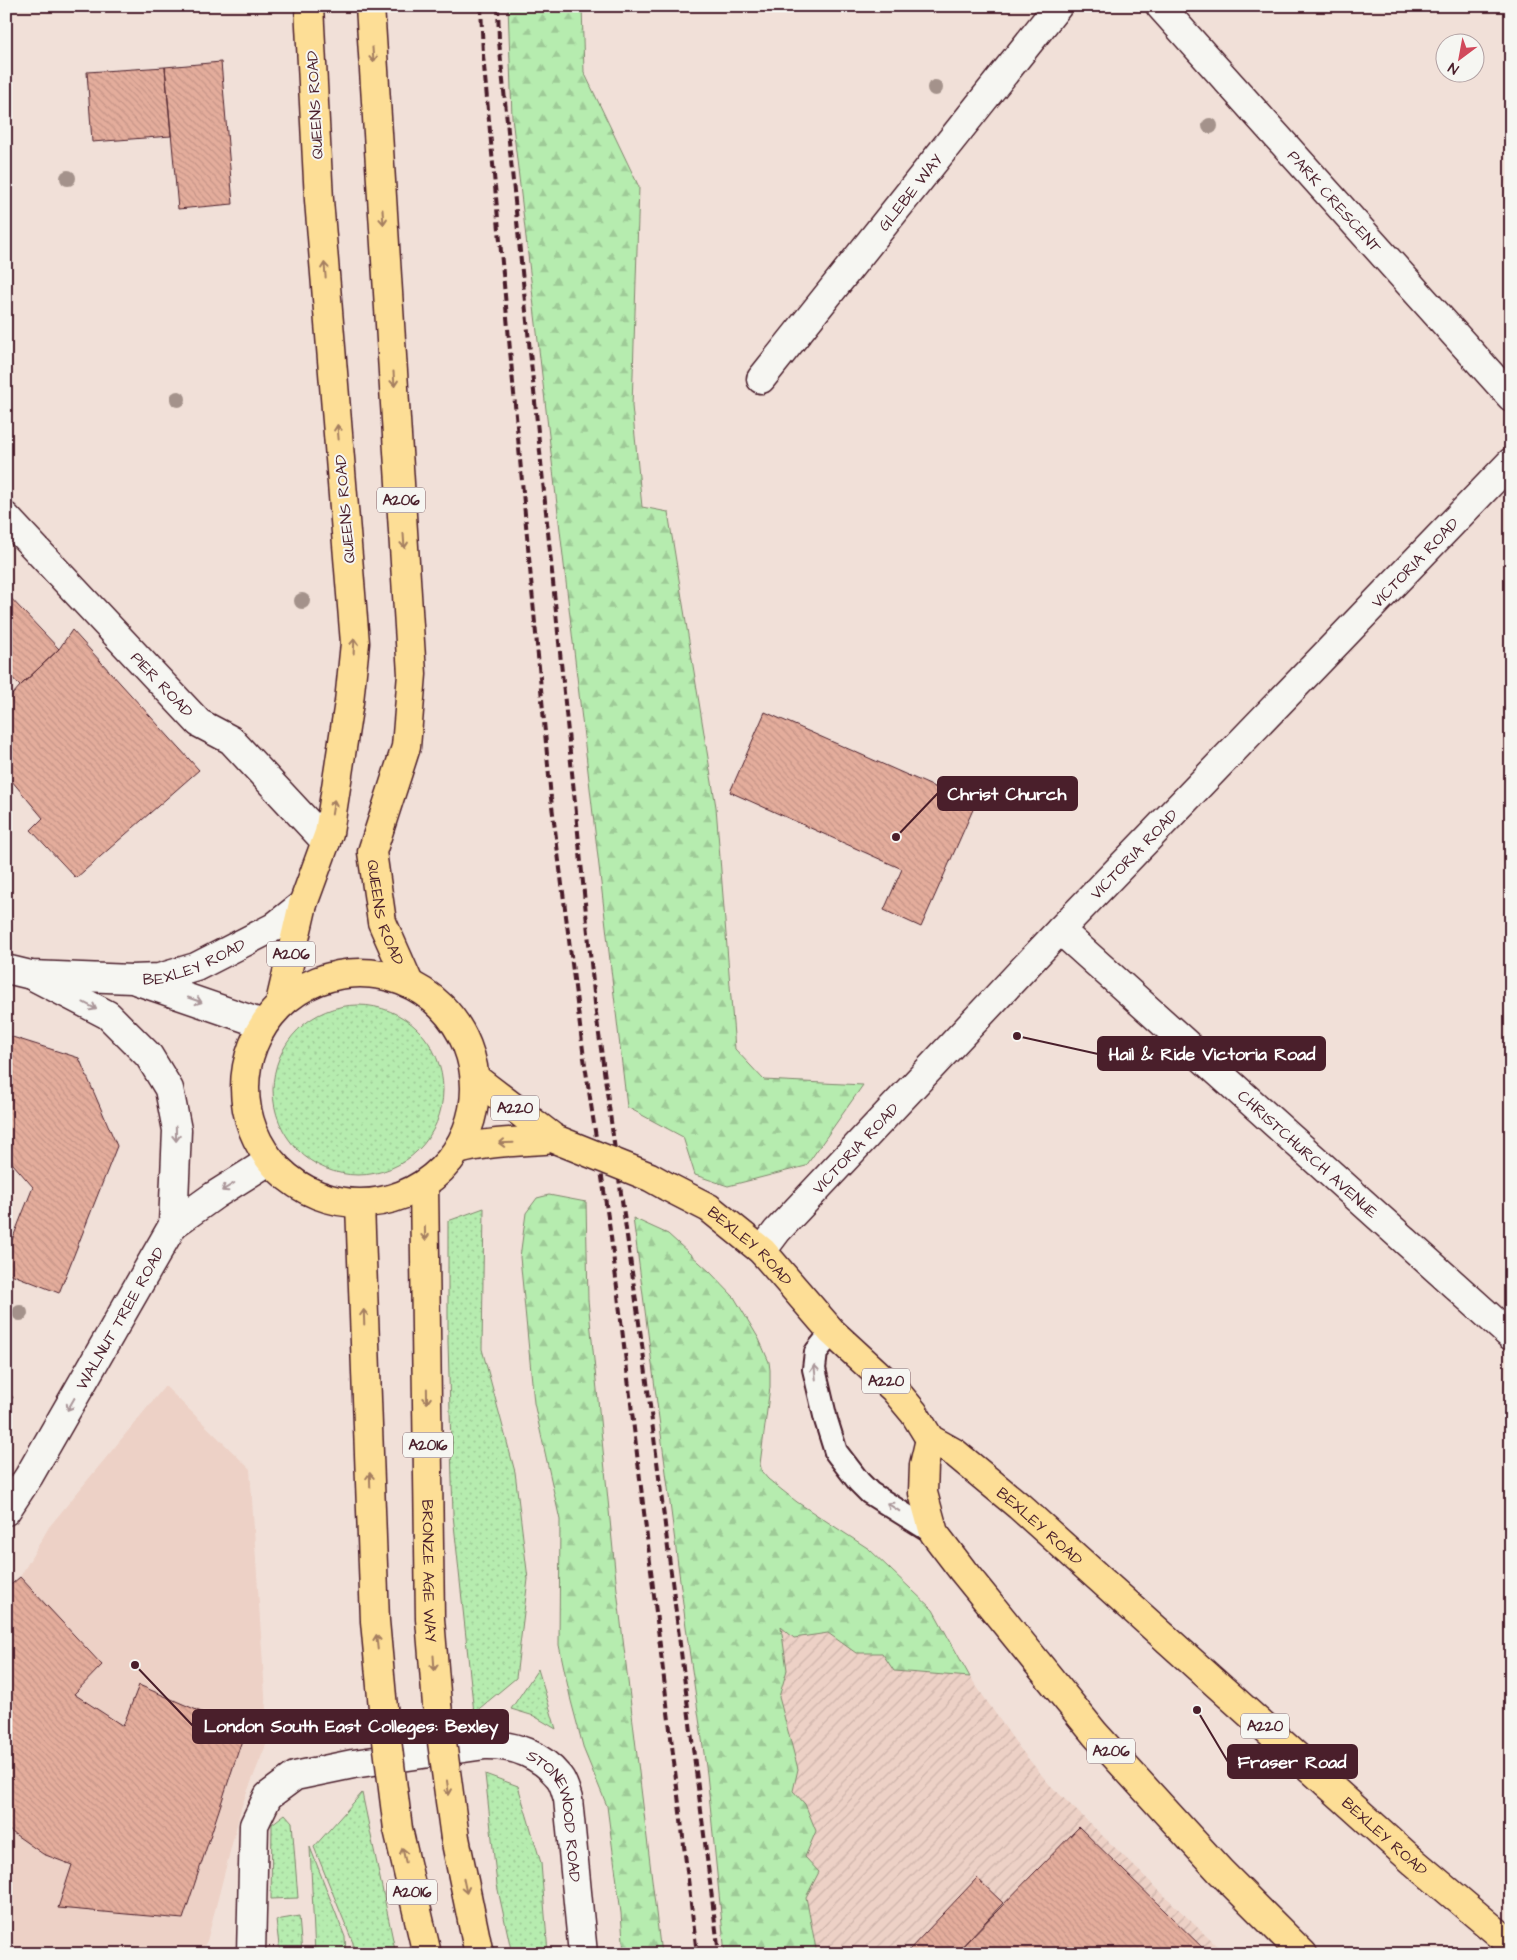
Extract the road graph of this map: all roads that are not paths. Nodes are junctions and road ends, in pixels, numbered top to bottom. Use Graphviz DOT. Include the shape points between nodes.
graph roads {
  1 [pos="309,6"];
  2 [pos="370,6"];
  3 [pos="1058,6"];
  4 [pos="1160,6"];
  5 [pos="761,379"];
  6 [pos="1511,397"];
  7 [pos="1511,462"];
  8 [pos="6,517"];
  9 [pos="326,842"];
  10 [pos="303,904"];
  11 [pos="1060,930"];
  12 [pos="19,972"];
  13 [pos="132,979"];
  14 [pos="409,983"];
  15 [pos="271,1014"];
  16 [pos="475,1078"];
  17 [pos="555,1139"];
  18 [pos="458,1150"];
  19 [pos="269,1161"];
  20 [pos="424,1185"];
  21 [pos="360,1204"];
  22 [pos="173,1225"];
  23 [pos="762,1251"];
  24 [pos="832,1332"];
  25 [pos="1511,1336"];
  26 [pos="930,1439"];
  27 [pos="6,1511"];
  28 [pos="934,1533"];
  29 [pos="1511,1944"];
  30 [pos="251,1954"];
  31 [pos="427,1954"];
  32 [pos="479,1954"];
  33 [pos="583,1954"];
  34 [pos="1303,1954"];
  9 -- 1 [label="main road, QUEENS ROAD / A206, one-way" via="349,702 355,643 319,200"];
  2 -- 14 [label="main road, QUEENS ROAD / A206, one-way" via="412,674 406,747 372,852 382,922"];
  3 -- 5 [label="street, GLEBE WAY"];
  4 -- 6 [label="street, PARK CRESCENT"];
  7 -- 11 [label="street, VICTORIA ROAD"];
  8 -- 9 [label="street, PIER ROAD" via="198,722 231,740"];
  9 -- 10 [label="main road, QUEENS ROAD / A206"];
  10 -- 13 [label="street, BEXLEY ROAD" via="274,927 196,967 159,978"];
  10 -- 15 [label="main road, QUEENS ROAD / A206"];
  11 -- 23 [label="street, VICTORIA ROAD"];
  11 -- 25 [label="street, CHRISTCHURCH AVENUE"];
  12 -- 13 [label="street, BEXLEY ROAD"];
  12 -- 22 [label="street, one-way" via="108,1015 149,1056 169,1090 177,1130"];
  13 -- 15 [label="street, BEXLEY ROAD, one-way"];
  14 -- 15 [label="main road" via="370,972 328,977 306,986"];
  14 -- 16 [label="main road" via="442,1007 464,1039"];
  15 -- 19 [label="main road, QUEENS ROAD" via="245,1069 247,1118"];
  16 -- 17 [label="main road, BEXLEY ROAD / A220"];
  16 -- 18 [label="main road" via="472,1115"];
  17 -- 18 [label="main road, BEXLEY ROAD / A220, one-way" via="489,1143"];
  17 -- 23 [label="main road, BEXLEY ROAD / A220, bridge" via="650,1177 709,1208"];
  18 -- 20 [label="main road"];
  19 -- 21 [label="main road" via="295,1184 326,1199"];
  19 -- 22 [label="street, WALNUT TREE ROAD, one-way"];
  20 -- 21 [label="main road" via="394,1199"];
  20 -- 32 [label="main road, BRONZE AGE WAY / A2016, one-way, bridge" via="430,1619 436,1705 454,1838"];
  31 -- 21 [label="main road, A2016, one-way, bridge" via="398,1830 375,1621"];
  22 -- 27 [label="street, WALNUT TREE ROAD, one-way"];
  23 -- 24 [label="main road, BEXLEY ROAD / A220"];
  24 -- 26 [label="main road, BEXLEY ROAD / A220" via="894,1389"];
  28 -- 24 [label="lane, one-way" via="870,1493 836,1452 814,1369 816,1352"];
  26 -- 28 [label="main road, A206" via="924,1465 923,1493"];
  26 -- 29 [label="main road, BEXLEY ROAD / A220" via="955,1453 1020,1506 1414,1862"];
  28 -- 34 [label="main road, A206" via="1095,1734 1220,1871"];
  30 -- 33 [label="street, STONEWOOD ROAD" via="254,1825 268,1796 295,1776 486,1744 503,1744 535,1755 560,1778 568,1799"];
}
